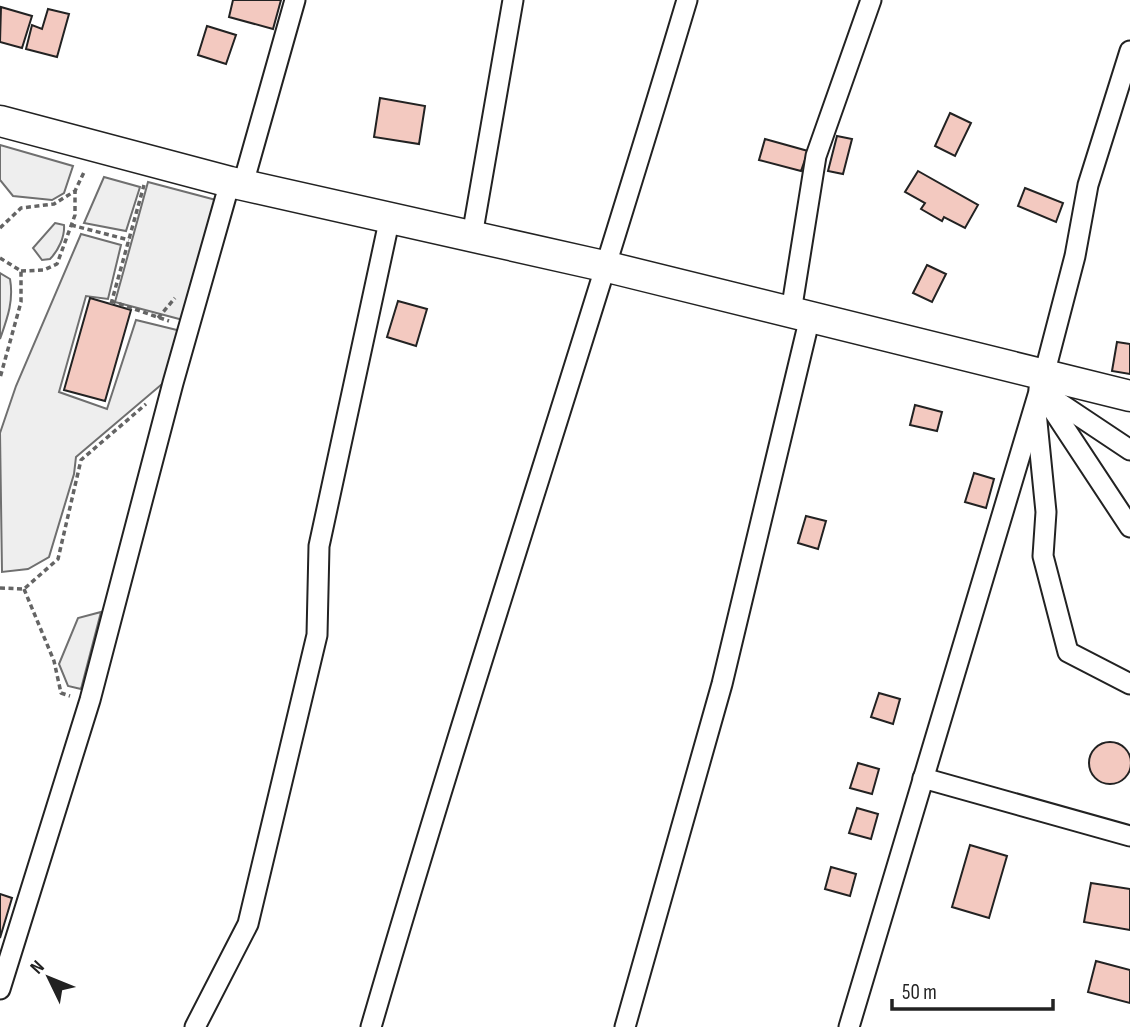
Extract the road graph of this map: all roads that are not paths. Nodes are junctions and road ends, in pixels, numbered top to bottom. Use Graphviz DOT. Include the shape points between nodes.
graph roads {
  1 [pos="295,0"];
  2 [pos="513,0"];
  3 [pos="687,0"];
  4 [pos="871,0"];
  5 [pos="1130,51"];
  6 [pos="0,121"];
  7 [pos="237,183"];
  8 [pos="390,217"];
  9 [pos="472,236"];
  10 [pos="608,267"];
  11 [pos="801,314"];
  12 [pos="1039,389"];
  13 [pos="1130,396"];
  14 [pos="1130,450"];
  15 [pos="1130,527"];
  16 [pos="1130,684"];
  17 [pos="923,778"];
  18 [pos="1130,836"];
  19 [pos="0,989"];
  20 [pos="195,1027"];
  21 [pos="371,1027"];
  22 [pos="625,1027"];
  23 [pos="849,1027"];
  1 -- 7 [label="street"];
  2 -- 9 [label="street"];
  3 -- 10 [label="street"];
  4 -- 11 [label="street" via="816,156"];
  5 -- 12 [label="street" via="1088,185 1075,257"];
  6 -- 7 [label="main road"];
  7 -- 8 [label="main road"];
  7 -- 19 [label="street" via="189,327 90,700"];
  8 -- 9 [label="main road"];
  8 -- 20 [label="street" via="319,545 317,635 248,924"];
  9 -- 10 [label="main road"];
  10 -- 11 [label="main road"];
  10 -- 21 [label="street"];
  11 -- 12 [label="main road"];
  11 -- 22 [label="street" via="722,684"];
  12 -- 13 [label="main road"];
  12 -- 14 [label="street"];
  12 -- 15 [label="street"];
  12 -- 16 [label="street" via="1046,512 1043,556 1068,652"];
  12 -- 17 [label="street"];
  17 -- 18 [label="street"];
  17 -- 23 [label="street"];
}
